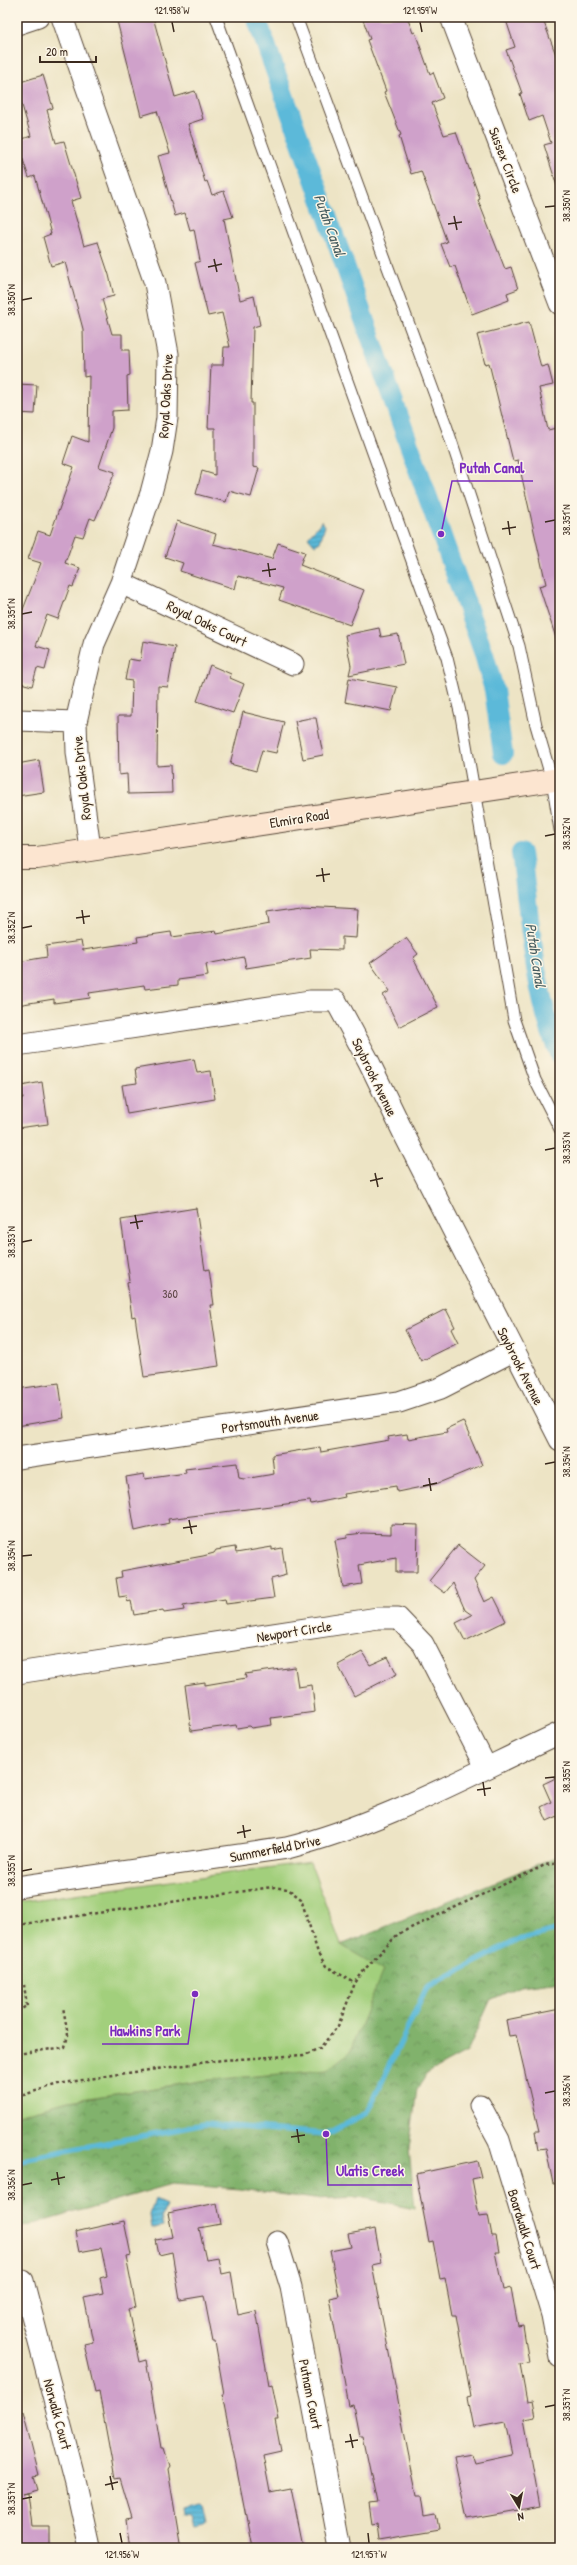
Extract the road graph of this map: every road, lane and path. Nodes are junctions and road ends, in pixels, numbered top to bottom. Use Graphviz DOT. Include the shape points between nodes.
graph roads {
  1 [pos="38,17"];
  2 [pos="62,17"];
  3 [pos="216,17"];
  4 [pos="296,17"];
  5 [pos="451,17"];
  6 [pos="17,24"];
  7 [pos="560,304"];
  8 [pos="121,583"];
  9 [pos="293,664"];
  10 [pos="17,720"];
  11 [pos="76,722"];
  12 [pos="556,779"];
  13 [pos="475,792"];
  14 [pos="560,830"];
  15 [pos="90,849"];
  16 [pos="27,858"];
  17 [pos="17,866"];
  18 [pos="17,1046"];
  19 [pos="560,1129"];
  20 [pos="513,1351"];
  21 [pos="560,1440"];
  22 [pos="17,1458"];
  23 [pos="17,1673"];
  24 [pos="560,1733"];
  25 [pos="486,1768"];
  26 [pos="560,1863"];
  27 [pos="17,1888"];
  28 [pos="17,1925"];
  29 [pos="355,1984"];
  30 [pos="24,1985"];
  31 [pos="63,2007"];
  32 [pos="17,2011"];
  33 [pos="17,2054"];
  34 [pos="17,2097"];
  35 [pos="480,2105"];
  36 [pos="278,2242"];
  37 [pos="23,2281"];
  38 [pos="560,2357"];
  39 [pos="90,2548"];
  40 [pos="340,2548"];
  1 -- 6 [label="street"];
  2 -- 8 [label="street, Royal Oaks Drive" via="155,283 168,354 167,418 162,451"];
  3 -- 13 [label="lane" via="447,658 460,709"];
  4 -- 12 [label="lane" via="447,428 519,646 536,726"];
  5 -- 7 [label="street, Sussex Circle"];
  8 -- 9 [label="street, Royal Oaks Court"];
  8 -- 11 [label="street, Royal Oaks Drive" via="94,644"];
  10 -- 11 [label="street"];
  11 -- 15 [label="street, Royal Oaks Drive" via="76,752"];
  12 -- 13 [label="main road, Elmira Road"];
  12 -- 14 [label="lane"];
  13 -- 15 [label="main road, Elmira Road"];
  13 -- 19 [label="lane" via="514,1020 535,1080"];
  15 -- 16 [label="main road, Elmira Road"];
  16 -- 17 [label="main road, Elmira Road"];
  18 -- 20 [label="street, Saybrook Avenue" via="310,1001 336,1001"];
  20 -- 21 [label="street, Saybrook Avenue"];
  20 -- 22 [label="street, Portsmouth Avenue" via="441,1388 399,1402"];
  23 -- 25 [label="street, Newport Circle" via="378,1618 398,1618 423,1644"];
  24 -- 25 [label="street, Summerfield Drive"];
  25 -- 27 [label="street, Summerfield Drive" via="329,1837 286,1848"];
  26 -- 29 [label="path" via="545,1865 398,1934 365,1969"];
  28 -- 29 [label="path" via="272,1887 288,1889 301,1899 318,1954 326,1966"];
  29 -- 34 [label="path" via="338,2026 320,2048 304,2055 222,2060 120,2074 58,2084"];
  30 -- 32 [label="path" via="27,2006"];
  31 -- 33 [label="path" via="68,2035 65,2047"];
  35 -- 38 [label="street, Boardwalk Court" via="499,2140 552,2315"];
  36 -- 40 [label="street, Putnam Court" via="291,2287"];
  37 -- 39 [label="street, Norwalk Court"];
}
